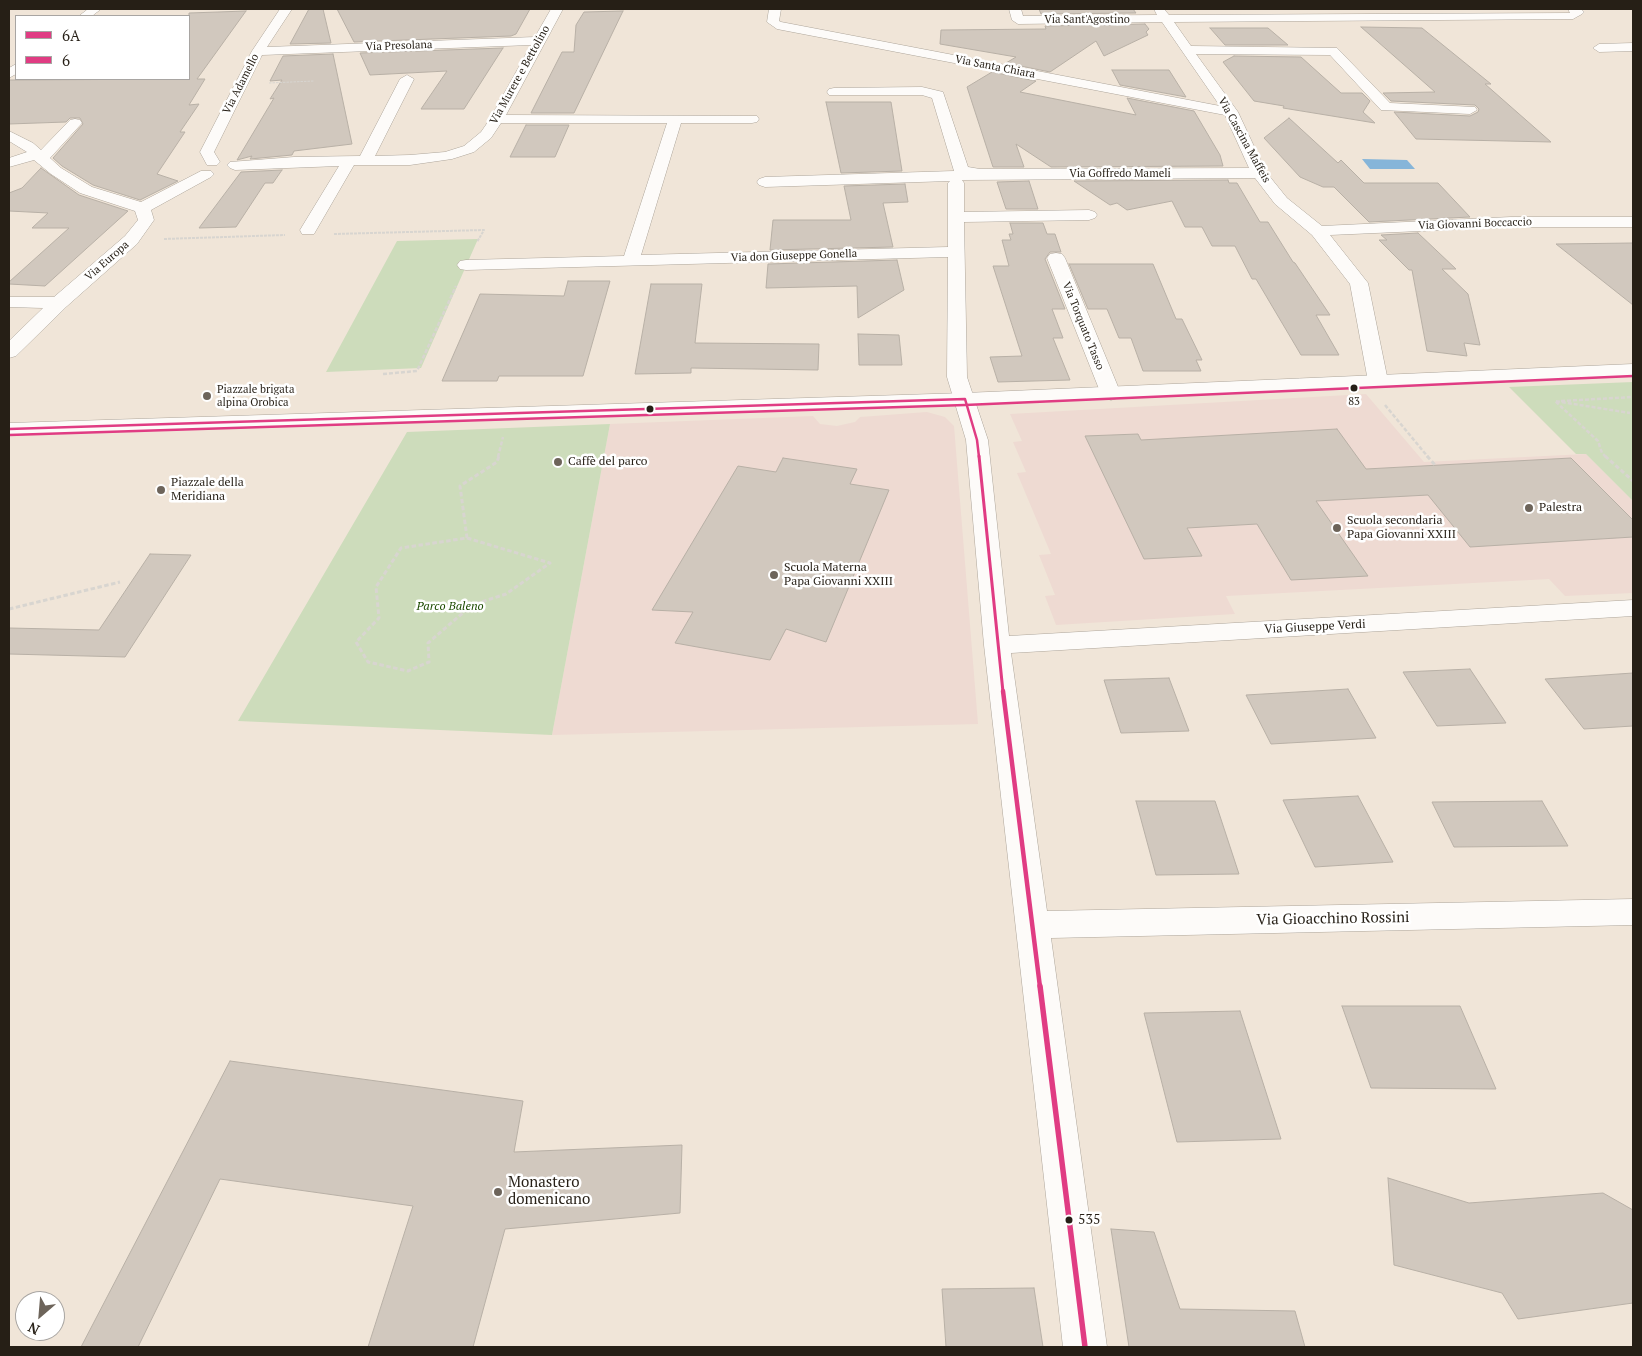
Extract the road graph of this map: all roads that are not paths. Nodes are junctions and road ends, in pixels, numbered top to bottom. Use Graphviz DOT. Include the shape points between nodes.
graph roads {
  1 [pos="286,9"];
  2 [pos="557,9"];
  3 [pos="775,9"];
  4 [pos="1014,9"];
  5 [pos="1574,9"];
  6 [pos="1163,14"];
  7 [pos="539,41"];
  8 [pos="1633,47"];
  9 [pos="1600,48"];
  10 [pos="1188,50"];
  11 [pos="258,51"];
  12 [pos="407,79"];
  13 [pos="834,92"];
  14 [pos="1470,110"];
  15 [pos="1230,112"];
  16 [pos="497,119"];
  17 [pos="676,119"];
  18 [pos="752,119"];
  19 [pos="75,123"];
  20 [pos="9,135"];
  21 [pos="39,156"];
  22 [pos="357,161"];
  23 [pos="9,163"];
  24 [pos="209,168"];
  25 [pos="1260,173"];
  26 [pos="980,174"];
  27 [pos="765,182"];
  28 [pos="956,183"];
  29 [pos="142,208"];
  30 [pos="1089,215"];
  31 [pos="956,216"];
  32 [pos="1633,222"];
  33 [pos="308,230"];
  34 [pos="1318,231"];
  35 [pos="956,252"];
  36 [pos="1056,258"];
  37 [pos="631,260"];
  38 [pos="466,265"];
  39 [pos="9,302"];
  40 [pos="59,303"];
  41 [pos="9,352"];
  42 [pos="1633,370"];
  43 [pos="1372,381"];
  44 [pos="1111,394"];
  45 [pos="966,400"];
  46 [pos="9,429"];
  47 [pos="1633,608"];
  48 [pos="997,645"];
  49 [pos="1633,912"];
  50 [pos="1032,926"];
  51 [pos="1085,1347"];
  1 -- 11 [label="street, Via Adamello"];
  2 -- 7 [label="street, Via Murere e Bettolino"];
  3 -- 15 [label="street, Via Santa Chiara" via="773,22 777,25"];
  4 -- 6 [label="street, Via Sant'Agostino" via="1018,20"];
  5 -- 6 [label="street" via="1578,12 1573,16"];
  6 -- 10 [label="street, Via Cascina Maffeis"];
  7 -- 11 [label="street, Via Presolana"];
  7 -- 16 [label="street, Via Murere e Bettolino"];
  8 -- 9 [label="street"];
  10 -- 14 [label="street" via="1334,51 1386,107"];
  10 -- 15 [label="street, Via Cascina Maffeis"];
  11 -- 24 [label="street, Via Adamello" via="207,152"];
  12 -- 22 [label="street"];
  13 -- 26 [label="street, Via Goffredo Mameli" via="922,91 938,95 961,170"];
  15 -- 25 [label="street, Via Cascina Maffeis"];
  16 -- 17 [label="street"];
  16 -- 22 [label="street, Via Murere e Bettolino" via="486,135 470,149 447,156"];
  17 -- 18 [label="street"];
  17 -- 37 [label="street"];
  19 -- 21 [label="street"];
  20 -- 21 [label="street"];
  21 -- 23 [label="street"];
  21 -- 29 [label="street" via="86,190"];
  22 -- 24 [label="street, Via Murere e Bettolino" via="235,165 231,170 220,173"];
  22 -- 33 [label="street"];
  24 -- 29 [label="street, Via Murere e Bettolino"];
  25 -- 26 [label="street, Via Goffredo Mameli"];
  25 -- 34 [label="street, Via Cascina Maffeis" via="1281,201"];
  26 -- 27 [label="street, Via Goffredo Mameli"];
  28 -- 31 [label="street"];
  29 -- 40 [label="street, Via Europa" via="146,220 131,240"];
  30 -- 31 [label="street"];
  31 -- 35 [label="street"];
  32 -- 34 [label="street, Via Giovanni Boccaccio" via="1511,222"];
  34 -- 43 [label="street, Via Cascina Maffeis" via="1359,283"];
  35 -- 37 [label="street, Via don Giuseppe Gonella"];
  35 -- 45 [label="street" via="957,377"];
  36 -- 44 [label="street, Via Torquato Tasso"];
  37 -- 38 [label="street, Via don Giuseppe Gonella"];
  39 -- 40 [label="street"];
  40 -- 41 [label="street, Via Europa"];
  42 -- 43 [label="street"];
  43 -- 44 [label="street"];
  44 -- 45 [label="street"];
  45 -- 46 [label="street"];
  45 -- 48 [label="street" via="976,440"];
  47 -- 48 [label="street, Via Giuseppe Verdi"];
  48 -- 50 [label="street"];
  49 -- 50 [label="street, Via Gioacchino Rossini"];
  50 -- 51 [label="street"];
}
